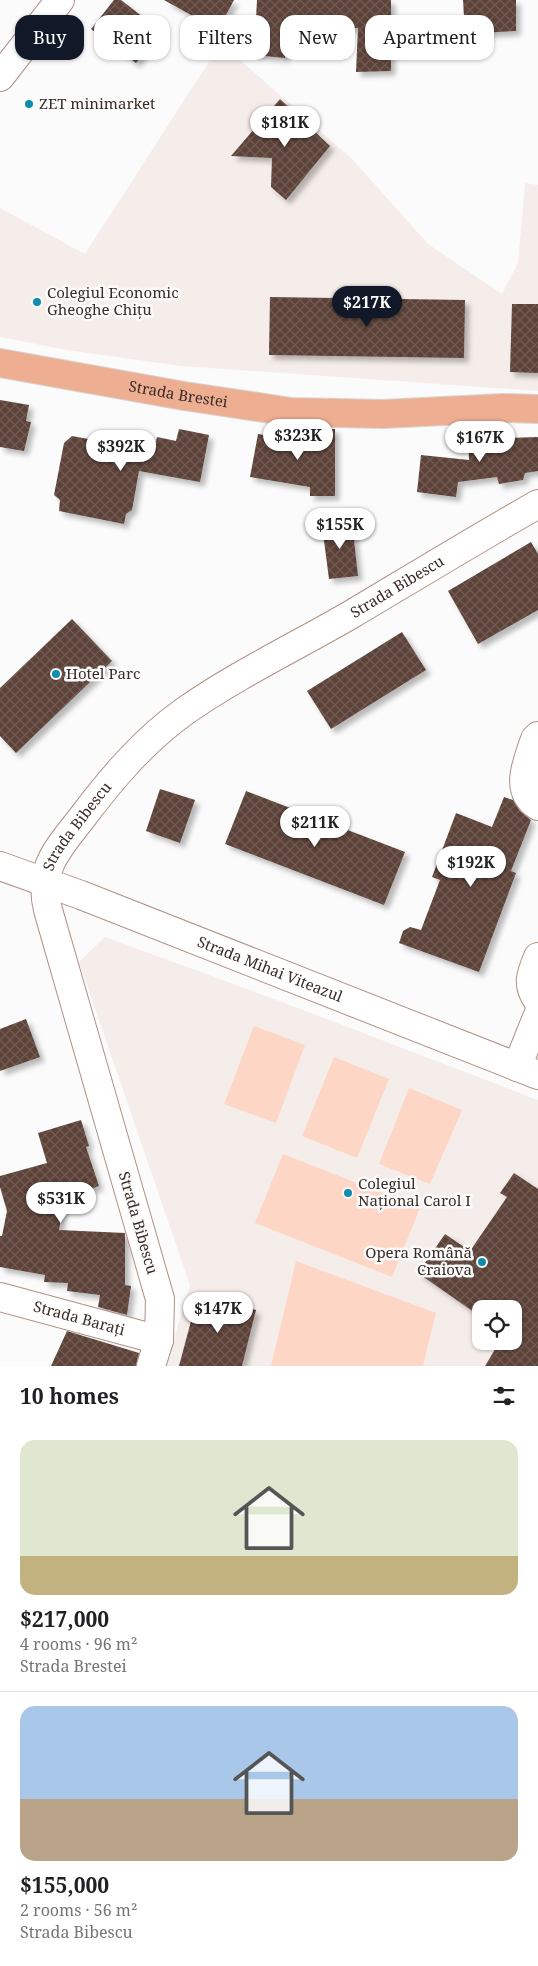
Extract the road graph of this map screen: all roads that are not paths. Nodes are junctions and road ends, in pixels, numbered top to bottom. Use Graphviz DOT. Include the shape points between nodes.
graph roads {
  1 [pos="60,0"];
  2 [pos="0,78"];
  3 [pos="0,363"];
  4 [pos="538,409"];
  5 [pos="538,504"];
  6 [pos="538,736"];
  7 [pos="538,806"];
  8 [pos="0,866"];
  9 [pos="44,882"];
  10 [pos="538,956"];
  11 [pos="538,1001"];
  12 [pos="538,1015"];
  13 [pos="528,1071"];
  14 [pos="0,1297"];
  15 [pos="159,1340"];
  16 [pos="151,1366"];
  1 -- 2 [label="street"];
  3 -- 4 [label="main road, Strada Brestei" via="291,412 383,414"];
  5 -- 9 [label="street, Strada Bibescu" via="184,711 134,754 90,806 50,862"];
  6 -- 7 [label="street" via="524,773 525,790 531,802"];
  8 -- 9 [label="street, Strada Mihai Viteazul"];
  9 -- 13 [label="street, Strada Mihai Viteazul"];
  9 -- 15 [label="street, Strada Bibescu" via="48,910 160,1299"];
  10 -- 11 [label="street" via="530,979"];
  12 -- 13 [label="street"];
  14 -- 15 [label="street, Strada Barați"];
  15 -- 16 [label="street, Strada Bibescu"];
}
